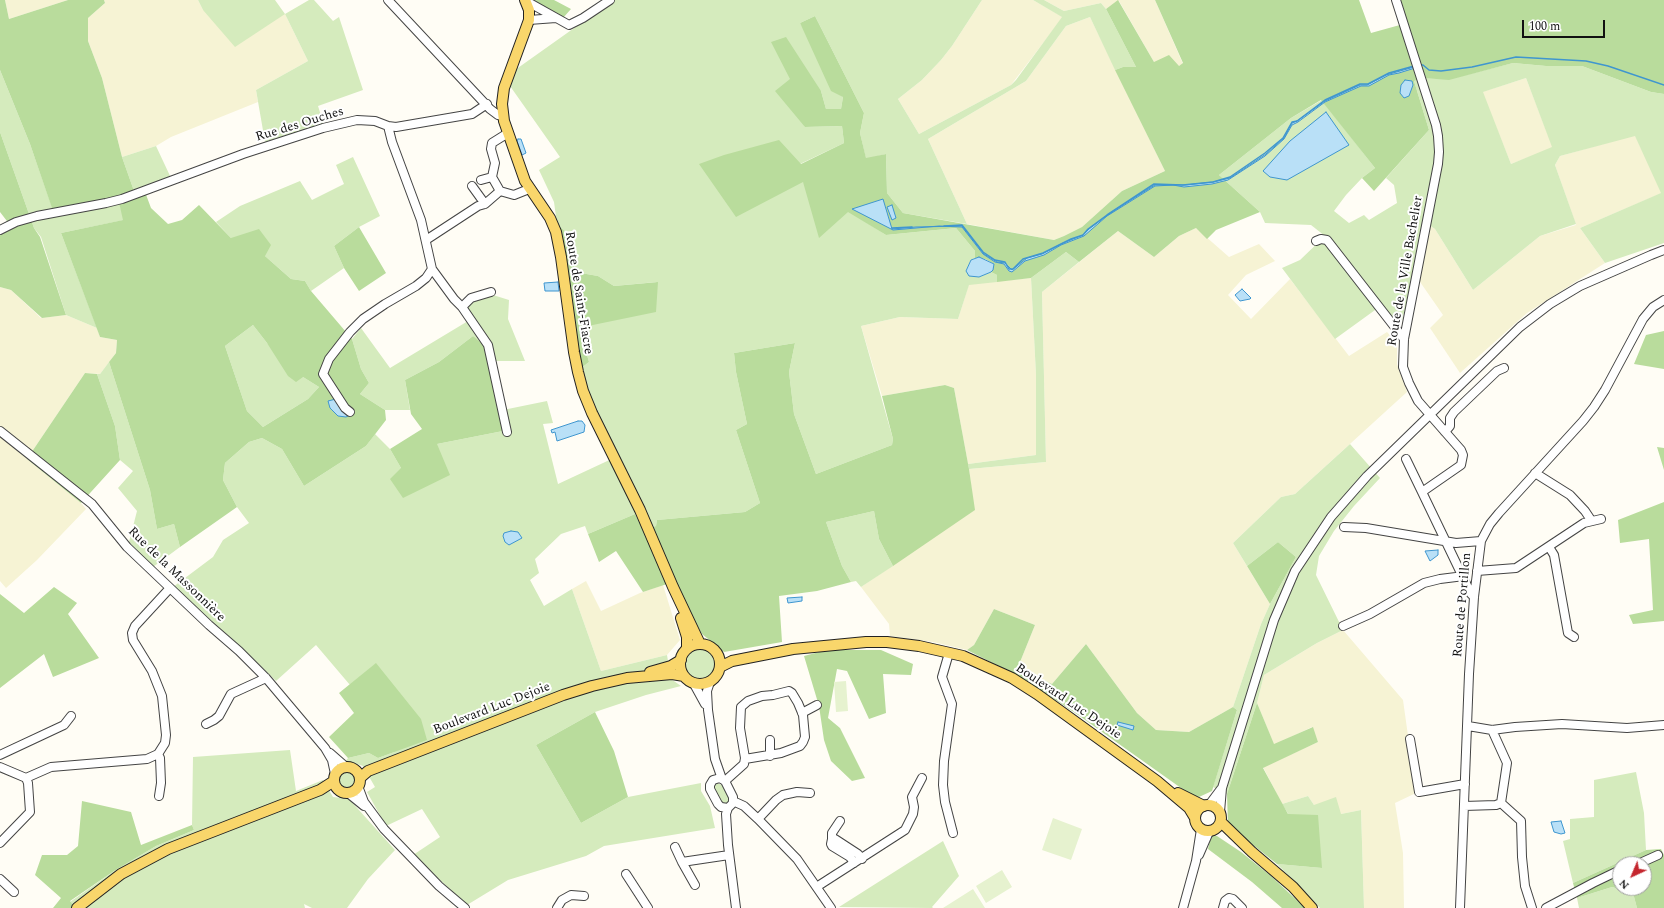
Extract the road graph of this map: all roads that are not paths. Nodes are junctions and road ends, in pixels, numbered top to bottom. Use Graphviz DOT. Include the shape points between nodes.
graph roads {
  1 [pos="388,0"];
  2 [pos="526,0"];
  3 [pos="610,0"];
  4 [pos="1396,0"];
  5 [pos="545,11"];
  6 [pos="530,18"];
  7 [pos="556,18"];
  8 [pos="487,104"];
  9 [pos="502,104"];
  10 [pos="503,116"];
  11 [pos="388,126"];
  12 [pos="508,133"];
  13 [pos="492,177"];
  14 [pos="481,180"];
  15 [pos="472,186"];
  16 [pos="529,189"];
  17 [pos="500,191"];
  18 [pos="485,204"];
  19 [pos="0,230"];
  20 [pos="426,240"];
  21 [pos="1316,240"];
  22 [pos="1664,250"];
  23 [pos="1664,255"];
  24 [pos="432,269"];
  25 [pos="1615,270"];
  26 [pos="491,292"];
  27 [pos="1664,300"];
  28 [pos="462,307"];
  29 [pos="1404,339"];
  30 [pos="1504,368"];
  31 [pos="350,412"];
  32 [pos="1430,415"];
  33 [pos="0,431"];
  34 [pos="507,432"];
  35 [pos="1445,432"];
  36 [pos="1406,459"];
  37 [pos="1535,473"];
  38 [pos="1422,492"];
  39 [pos="1601,519"];
  40 [pos="1590,520"];
  41 [pos="1344,527"];
  42 [pos="1446,540"];
  43 [pos="1481,541"];
  44 [pos="1549,547"];
  45 [pos="1477,571"];
  46 [pos="1464,576"];
  47 [pos="672,587"];
  48 [pos="170,588"];
  49 [pos="1474,597"];
  50 [pos="1343,626"];
  51 [pos="1574,637"];
  52 [pos="700,644"];
  53 [pos="688,649"];
  54 [pos="793,649"];
  55 [pos="949,652"];
  56 [pos="717,653"];
  57 [pos="681,660"];
  58 [pos="720,667"];
  59 [pos="684,676"];
  60 [pos="266,678"];
  61 [pos="627,678"];
  62 [pos="710,682"];
  63 [pos="694,684"];
  64 [pos="817,705"];
  65 [pos="708,710"];
  66 [pos="802,713"];
  67 [pos="71,716"];
  68 [pos="206,724"];
  69 [pos="1664,725"];
  70 [pos="1468,726"];
  71 [pos="1492,730"];
  72 [pos="1410,739"];
  73 [pos="770,740"];
  74 [pos="325,748"];
  75 [pos="0,755"];
  76 [pos="159,756"];
  77 [pos="770,756"];
  78 [pos="715,759"];
  79 [pos="745,759"];
  80 [pos="0,767"];
  81 [pos="355,775"];
  82 [pos="26,778"];
  83 [pos="922,778"];
  84 [pos="713,780"];
  85 [pos="723,780"];
  86 [pos="335,781"];
  87 [pos="1157,781"];
  88 [pos="1465,784"];
  89 [pos="1222,788"];
  90 [pos="348,793"];
  91 [pos="810,793"];
  92 [pos="159,796"];
  93 [pos="733,801"];
  94 [pos="1501,804"];
  95 [pos="719,805"];
  96 [pos="1206,805"];
  97 [pos="1464,806"];
  98 [pos="728,808"];
  99 [pos="368,809"];
  100 [pos="1195,818"];
  101 [pos="758,819"];
  102 [pos="840,821"];
  103 [pos="1214,825"];
  104 [pos="953,833"];
  105 [pos="832,839"];
  106 [pos="0,843"];
  107 [pos="728,845"];
  108 [pos="675,847"];
  109 [pos="729,855"];
  110 [pos="1658,855"];
  111 [pos="862,858"];
  112 [pos="1652,858"];
  113 [pos="682,862"];
  114 [pos="854,863"];
  115 [pos="626,874"];
  116 [pos="1612,874"];
  117 [pos="0,879"];
  118 [pos="695,885"];
  119 [pos="818,886"];
  120 [pos="14,892"];
  121 [pos="584,896"];
  122 [pos="77,908"];
  123 [pos="464,908"];
  124 [pos="557,908"];
  125 [pos="648,908"];
  126 [pos="736,908"];
  127 [pos="832,908"];
  128 [pos="1183,908"];
  129 [pos="1223,908"];
  130 [pos="1242,908"];
  131 [pos="1312,908"];
  132 [pos="1460,908"];
  133 [pos="1532,908"];
  134 [pos="1546,908"];
  1 -- 8 [label="street"];
  2 -- 5 [label="street"];
  2 -- 6 [label="main road"];
  3 -- 7 [label="street" via="573,23 566,24"];
  4 -- 29 [label="street, Route de la Ville Bachelier" via="1436,125 1439,152"];
  5 -- 6 [label="street" via="538,11"];
  5 -- 7 [label="street"];
  6 -- 7 [label="street"];
  6 -- 9 [label="main road, Route de Saint-Fiacre" via="504,88"];
  8 -- 9 [label="street"];
  8 -- 10 [label="street" via="495,113"];
  8 -- 11 [label="street, Rue des Ouches" via="472,114 396,127"];
  9 -- 10 [label="main road, Route de Saint-Fiacre"];
  10 -- 12 [label="main road, Route de Saint-Fiacre"];
  11 -- 19 [label="street, Rue des Ouches" via="375,121 356,120 323,128 106,203 37,216"];
  11 -- 20 [label="street"];
  12 -- 13 [label="street" via="492,143 495,163"];
  12 -- 16 [label="main road, Route de Saint-Fiacre"];
  13 -- 14 [label="street"];
  13 -- 17 [label="street"];
  15 -- 18 [label="street"];
  16 -- 17 [label="street" via="514,195"];
  16 -- 47 [label="main road, Route de Saint-Fiacre" via="550,218 559,242 574,352 584,391 592,413 640,510"];
  17 -- 18 [label="street"];
  18 -- 20 [label="street"];
  20 -- 24 [label="street"];
  21 -- 29 [label="street" via="1327,240"];
  22 -- 25 [label="street"];
  23 -- 25 [label="street"];
  24 -- 28 [label="street"];
  24 -- 31 [label="street" via="416,286 363,318 329,359 323,374"];
  25 -- 32 [label="street" via="1580,286 1550,304 1520,327"];
  26 -- 28 [label="street" via="471,298"];
  27 -- 37 [label="street, Route de Portillon" via="1643,318 1594,407"];
  28 -- 34 [label="street" via="488,344"];
  29 -- 32 [label="street, Route de la Ville Bachelier" via="1403,367 1418,401"];
  30 -- 35 [label="street" via="1497,371 1454,412 1450,418 1450,426"];
  32 -- 35 [label="street, Route de la Ville Bachelier"];
  32 -- 89 [label="street" via="1368,476 1331,517 1295,570 1274,620"];
  33 -- 48 [label="street, Rue de la Massonnière" via="92,504 127,547"];
  35 -- 38 [label="street, Route de la Ville Bachelier" via="1463,454 1461,465"];
  36 -- 38 [label="street"];
  37 -- 40 [label="street" via="1570,495 1585,510"];
  37 -- 43 [label="street, Route de Portillon" via="1490,524"];
  38 -- 42 [label="street"];
  39 -- 40 [label="street"];
  40 -- 44 [label="street"];
  41 -- 42 [label="street"];
  42 -- 43 [label="street"];
  42 -- 46 [label="street"];
  43 -- 45 [label="street, Route de Portillon"];
  44 -- 45 [label="street" via="1516,568"];
  44 -- 51 [label="street" via="1554,555 1568,633"];
  45 -- 49 [label="street, Route de Portillon"];
  46 -- 49 [label="street"];
  46 -- 50 [label="street" via="1424,583 1370,614"];
  47 -- 52 [label="main road, Route de Saint-Fiacre"];
  47 -- 53 [label="main road, Route de Saint-Fiacre" via="687,637"];
  48 -- 60 [label="street, Rue de la Massonnière"];
  48 -- 76 [label="street" via="135,626 132,633 133,640 152,671 162,696 166,735"];
  49 -- 70 [label="street, Route de Portillon"];
  52 -- 53 [label="main road"];
  52 -- 56 [label="main road" via="710,647"];
  53 -- 57 [label="main road"];
  54 -- 55 [label="main road, Boulevard Luc Dejoie" via="842,643 887,642"];
  54 -- 56 [label="main road, Boulevard Luc Dejoie" via="729,655"];
  54 -- 58 [label="main road, Boulevard Luc Dejoie" via="732,661"];
  55 -- 87 [label="main road, Boulevard Luc Dejoie" via="1012,678"];
  55 -- 104 [label="street" via="942,677 952,704 943,785"];
  56 -- 58 [label="main road"];
  57 -- 59 [label="main road" via="680,666"];
  57 -- 61 [label="main road, Boulevard Luc Dejoie" via="671,666"];
  58 -- 62 [label="main road"];
  59 -- 61 [label="main road, Boulevard Luc Dejoie" via="672,674"];
  59 -- 63 [label="main road"];
  60 -- 68 [label="street" via="231,694 219,716"];
  60 -- 74 [label="street, Rue de la Massonnière"];
  61 -- 81 [label="main road, Boulevard Luc Dejoie" via="563,695"];
  62 -- 63 [label="main road"];
  62 -- 65 [label="street" via="707,691"];
  63 -- 65 [label="street"];
  64 -- 66 [label="street"];
  65 -- 78 [label="street"];
  66 -- 77 [label="street" via="805,737 800,746"];
  66 -- 79 [label="street" via="795,697 789,691 762,696 744,703 739,716"];
  67 -- 75 [label="street" via="64,725"];
  69 -- 71 [label="street" via="1627,728 1562,724"];
  70 -- 71 [label="street"];
  70 -- 88 [label="street, Route de Portillon"];
  71 -- 94 [label="street" via="1507,763"];
  72 -- 88 [label="street" via="1420,792"];
  73 -- 77 [label="street"];
  74 -- 81 [label="street, Rue de la Massonnière"];
  74 -- 86 [label="street, Rue de la Massonnière" via="332,760"];
  76 -- 82 [label="street" via="51,766"];
  76 -- 92 [label="street"];
  77 -- 79 [label="street"];
  78 -- 84 [label="street"];
  78 -- 85 [label="street"];
  79 -- 85 [label="street" via="742,767"];
  80 -- 82 [label="street"];
  81 -- 86 [label="main road" via="339,769"];
  81 -- 90 [label="main road" via="354,791"];
  81 -- 99 [label="street, Rue de la Massonnière"];
  82 -- 106 [label="street" via="30,812"];
  83 -- 111 [label="street" via="912,797 914,811 905,830"];
  84 -- 85 [label="street"];
  84 -- 95 [label="street" via="710,789"];
  85 -- 93 [label="street" via="731,792"];
  86 -- 90 [label="main road" via="341,792"];
  86 -- 122 [label="main road" via="320,790 168,849 121,874"];
  87 -- 96 [label="main road, Boulevard Luc Dejoie" via="1193,802"];
  87 -- 100 [label="main road, Boulevard Luc Dejoie" via="1189,808"];
  88 -- 97 [label="street, Route de Portillon"];
  89 -- 96 [label="street"];
  89 -- 103 [label="street"];
  90 -- 99 [label="street, Rue de la Massonnière"];
  91 -- 101 [label="street" via="783,795"];
  93 -- 98 [label="street"];
  93 -- 101 [label="street" via="744,806"];
  94 -- 97 [label="street"];
  94 -- 133 [label="street" via="1521,821 1522,864"];
  95 -- 98 [label="street"];
  95 -- 107 [label="street"];
  96 -- 100 [label="main road" via="1198,809"];
  96 -- 103 [label="main road, Boulevard Luc Dejoie" via="1215,806"];
  97 -- 132 [label="street, Route de Portillon"];
  98 -- 107 [label="street"];
  99 -- 123 [label="street, Rue de la Massonnière" via="411,859"];
  100 -- 103 [label="main road, Boulevard Luc Dejoie" via="1195,822"];
  101 -- 119 [label="street" via="800,862"];
  102 -- 105 [label="street" via="832,833"];
  103 -- 128 [label="street" via="1196,861"];
  103 -- 131 [label="main road" via="1293,886"];
  105 -- 111 [label="street"];
  105 -- 114 [label="street" via="832,846 850,857"];
  107 -- 109 [label="street"];
  108 -- 113 [label="street"];
  109 -- 113 [label="street"];
  109 -- 126 [label="street"];
  110 -- 112 [label="street"];
  111 -- 114 [label="street"];
  113 -- 118 [label="street"];
  114 -- 119 [label="street"];
  115 -- 125 [label="street"];
  116 -- 134 [label="street"];
  117 -- 120 [label="street"];
  119 -- 127 [label="street"];
  121 -- 124 [label="street" via="571,895 562,900"];
  129 -- 130 [label="street" via="1229,898"];
}
